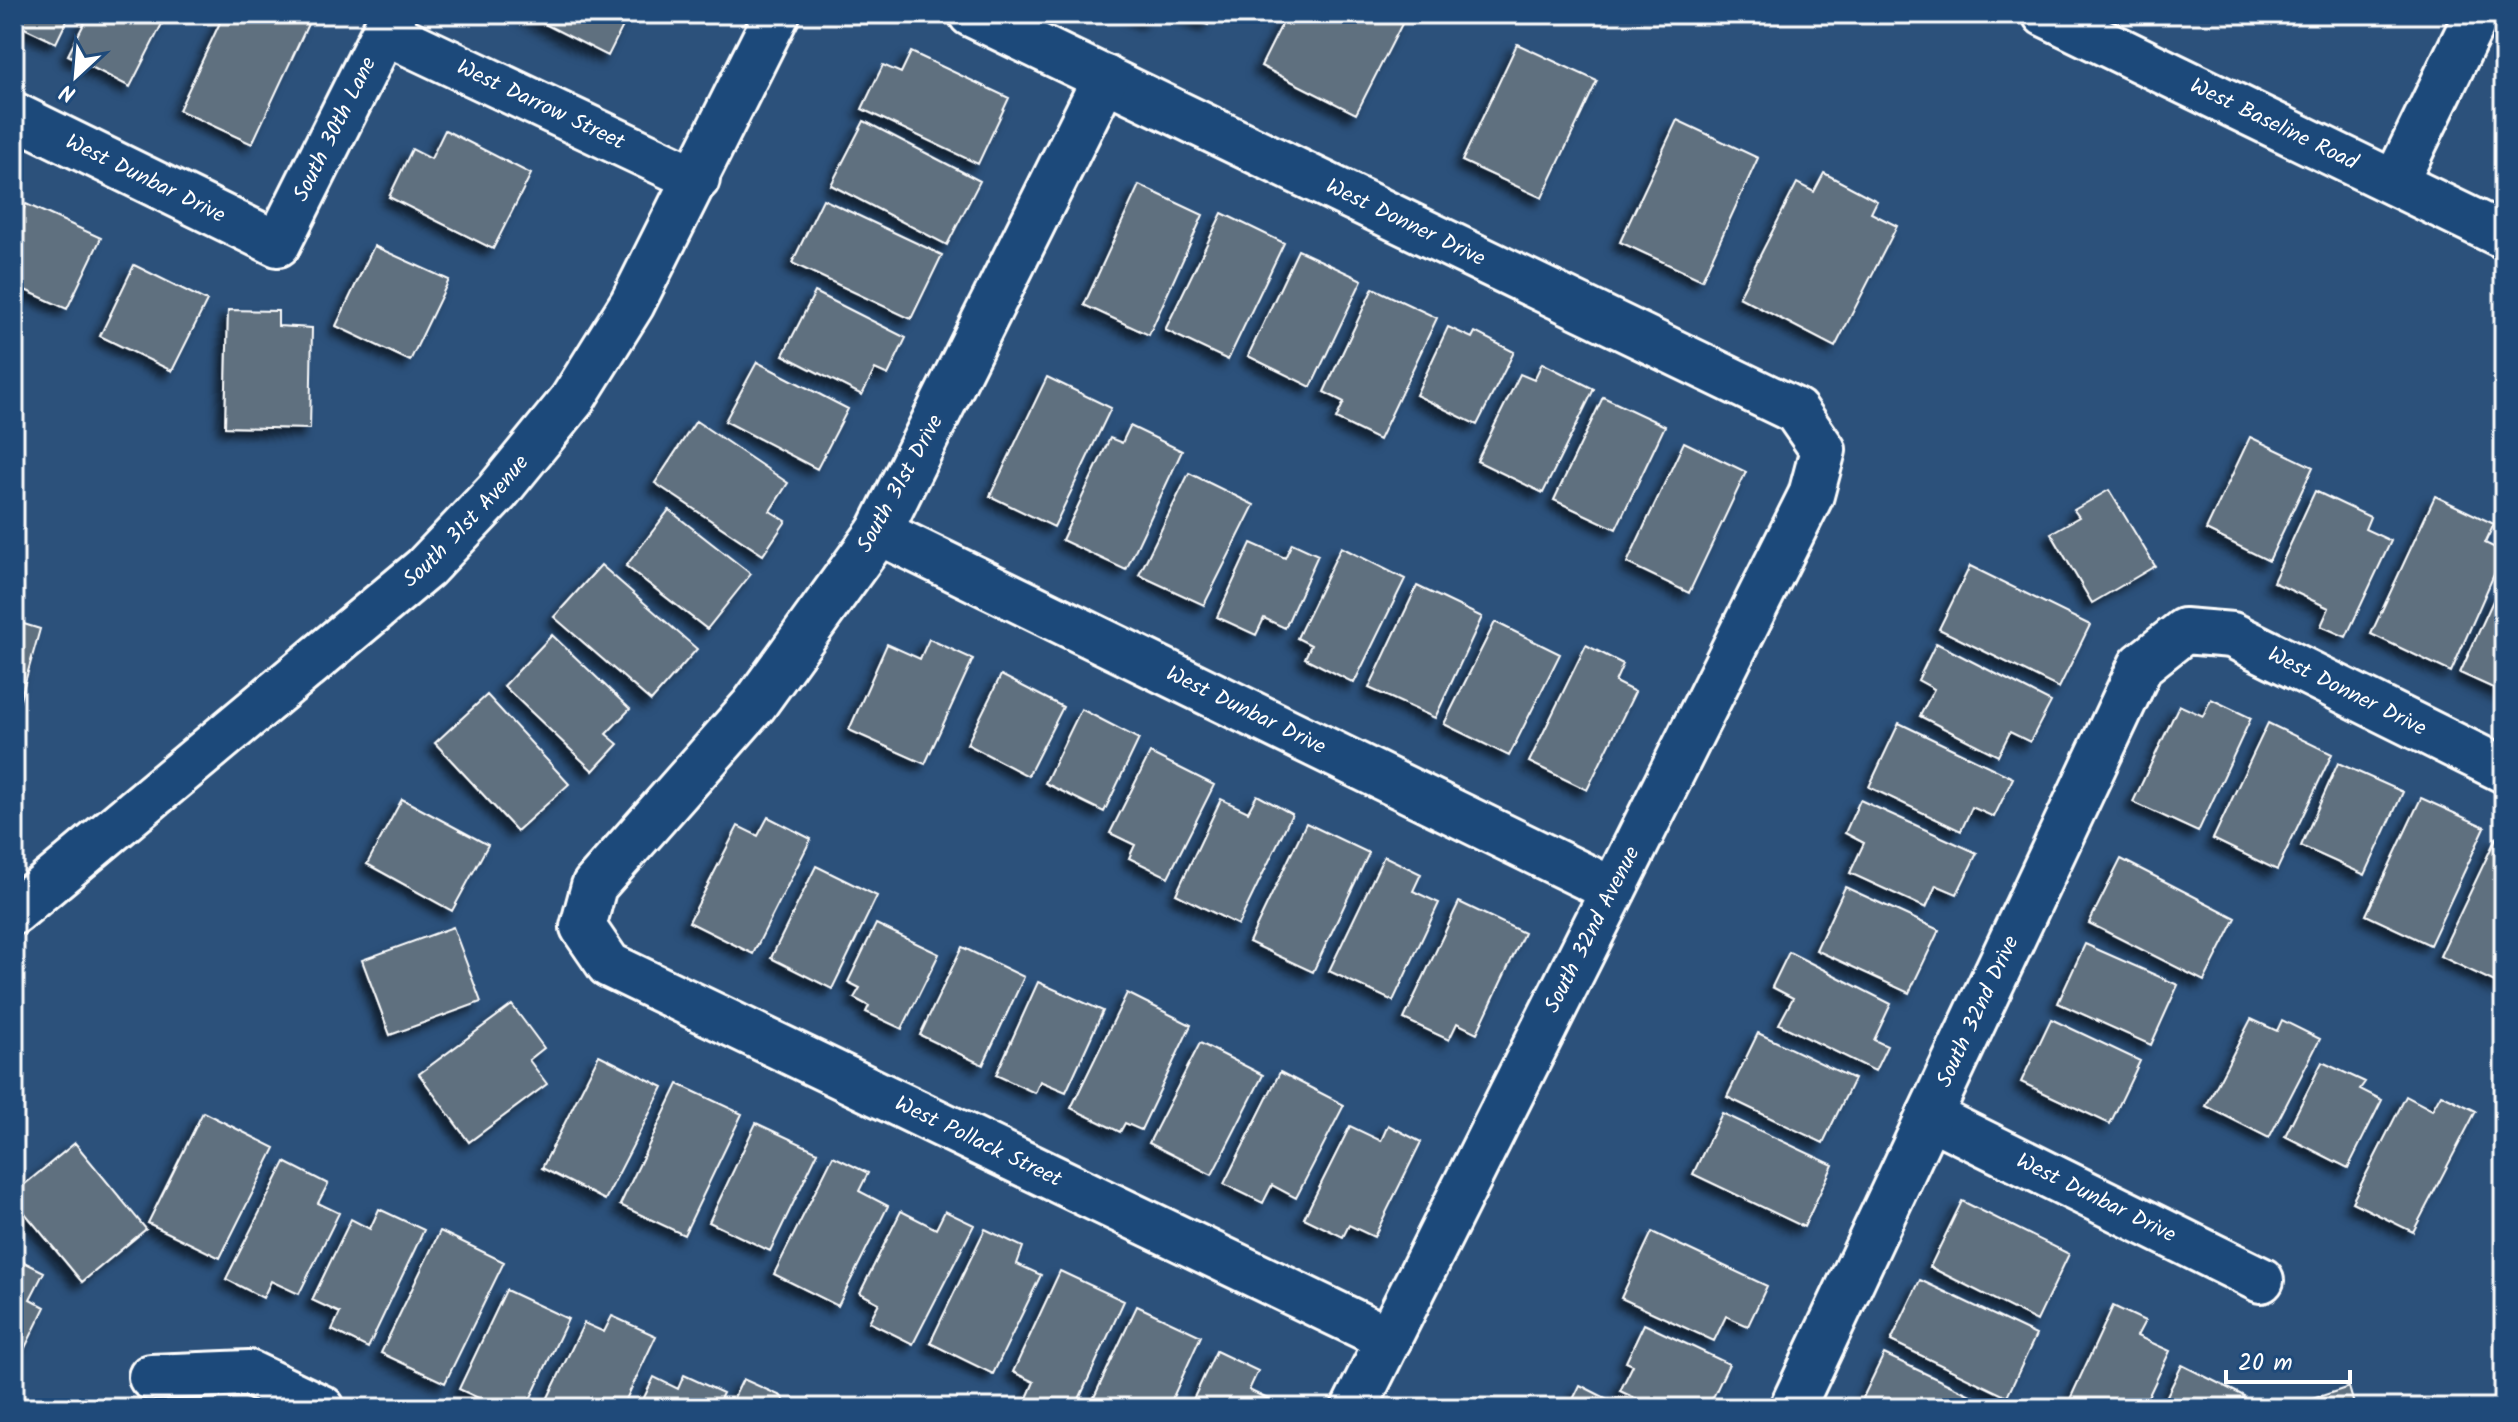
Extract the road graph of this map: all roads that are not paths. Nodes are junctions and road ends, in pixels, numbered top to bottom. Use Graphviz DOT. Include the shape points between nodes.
graph roads {
  1 [pos="777,14"];
  2 [pos="971,14"];
  3 [pos="2045,14"];
  4 [pos="2477,14"];
  5 [pos="389,23"];
  6 [pos="1105,78"];
  7 [pos="14,115"];
  8 [pos="697,179"];
  9 [pos="2395,183"];
  10 [pos="2504,236"];
  11 [pos="278,244"];
  12 [pos="1823,450"];
  13 [pos="879,532"];
  14 [pos="2184,631"];
  15 [pos="2504,770"];
  16 [pos="1613,890"];
  17 [pos="14,912"];
  18 [pos="583,927"];
  19 [pos="1929,1116"];
  20 [pos="2261,1280"];
  21 [pos="1389,1339"];
  22 [pos="151,1377"];
  23 [pos="322,1408"];
  24 [pos="1354,1408"];
  25 [pos="1792,1408"];
  1 -- 8 [label="street, South 31st Avenue"];
  2 -- 6 [label="street, West Donner Drive"];
  3 -- 9 [label="street, West Baseline Road"];
  4 -- 9 [label="street"];
  5 -- 8 [label="street, West Darrow Street"];
  5 -- 11 [label="street, South 30th Lane"];
  6 -- 12 [label="street, West Donner Drive" via="1796,411"];
  6 -- 13 [label="street, South 31st Drive"];
  7 -- 11 [label="street, West Dunbar Drive"];
  8 -- 17 [label="street, South 31st Avenue" via="632,304 572,400 497,492 425,568"];
  9 -- 10 [label="street, West Baseline Road"];
  12 -- 16 [label="street, South 32nd Avenue" via="1811,495"];
  13 -- 16 [label="street, West Dunbar Drive"];
  13 -- 18 [label="street, South 31st Drive" via="754,705 594,886"];
  14 -- 15 [label="street, West Donner Drive" via="2232,635"];
  14 -- 19 [label="street, South 32nd Drive" via="2141,665"];
  16 -- 21 [label="street, South 32nd Avenue"];
  18 -- 21 [label="street, West Pollack Street" via="609,965"];
  19 -- 20 [label="street, West Dunbar Drive"];
  19 -- 25 [label="street, South 32nd Drive"];
  21 -- 24 [label="street, South 32nd Avenue"];
  22 -- 23 [label="street" via="249,1373"];
}
